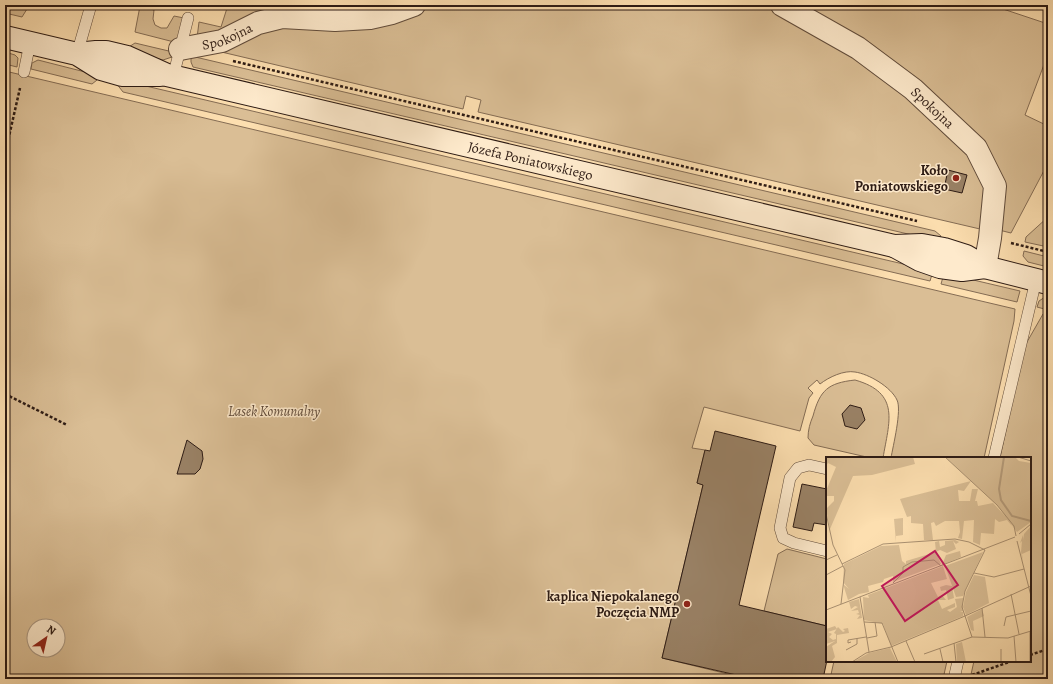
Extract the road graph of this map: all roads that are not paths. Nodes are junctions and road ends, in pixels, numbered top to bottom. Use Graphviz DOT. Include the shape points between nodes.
graph roads {
  1 [pos="91,5"];
  2 [pos="414,5"];
  3 [pos="782,5"];
  4 [pos="188,18"];
  5 [pos="5,37"];
  6 [pos="30,43"];
  7 [pos="180,49"];
  8 [pos="77,54"];
  9 [pos="24,72"];
  10 [pos="170,76"];
  11 [pos="985,268"];
  12 [pos="1042,281"];
  13 [pos="994,457"];
  14 [pos="826,469"];
  15 [pos="826,551"];
  16 [pos="958,662"];
  17 [pos="954,679"];
  1 -- 8 [label="lane"];
  2 -- 7 [label="street, Spokojna" via="370,18 335,20 282,17 258,23 222,41"];
  3 -- 11 [label="street, Spokojna" via="858,48 913,89 976,148 995,186"];
  4 -- 7 [label="lane"];
  5 -- 6 [label="street, Józefa Poniatowskiego"];
  6 -- 8 [label="street, Józefa Poniatowskiego"];
  6 -- 9 [label="lane"];
  7 -- 10 [label="lane"];
  8 -- 10 [label="street, Józefa Poniatowskiego" via="106,52 127,57"];
  10 -- 11 [label="street, Józefa Poniatowskiego" via="894,246 940,267 962,270"];
  11 -- 12 [label="street, Józefa Poniatowskiego"];
  12 -- 13 [label="lane"];
  14 -- 15 [label="lane" via="809,465 798,468 790,478 780,528 783,538"];
  16 -- 17 [label="lane"];
}
